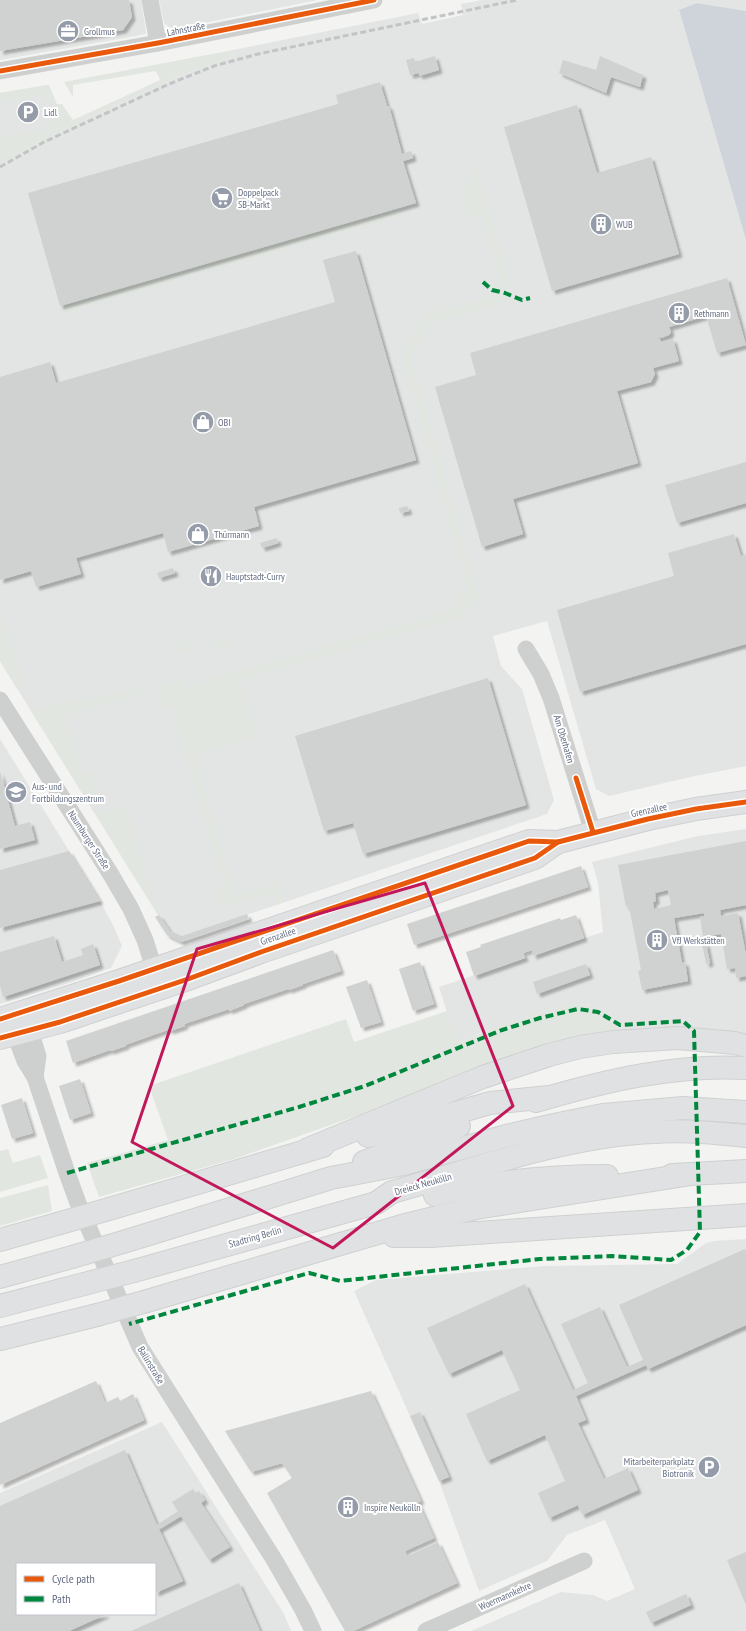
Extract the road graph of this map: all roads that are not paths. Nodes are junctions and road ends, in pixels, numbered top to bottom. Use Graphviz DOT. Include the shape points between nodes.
graph roads {
  1 [pos="150,0"];
  2 [pos="374,0"];
  3 [pos="158,43"];
  4 [pos="0,71"];
  5 [pos="526,649"];
  6 [pos="0,700"];
  7 [pos="746,802"];
  8 [pos="593,832"];
  9 [pos="157,979"];
  10 [pos="13,1022"];
  11 [pos="0,1038"];
  12 [pos="746,1046"];
  13 [pos="746,1068"];
  14 [pos="548,1097"];
  15 [pos="746,1112"];
  16 [pos="746,1136"];
  17 [pos="308,1149"];
  18 [pos="746,1171"];
  19 [pos="685,1174"];
  20 [pos="331,1178"];
  21 [pos="376,1204"];
  22 [pos="746,1215"];
  23 [pos="368,1236"];
  24 [pos="0,1240"];
  25 [pos="0,1277"];
  26 [pos="0,1306"];
  27 [pos="0,1339"];
  28 [pos="584,1561"];
  29 [pos="313,1631"];
  30 [pos="426,1631"];
  1 -- 3 [label="street"];
  2 -- 3 [label="street, Lahnstraße"];
  3 -- 4 [label="street, Lahnstraße"];
  5 -- 8 [label="street, Am Oberhafen" via="551,698"];
  6 -- 9 [label="street, Naumburger Straße" via="127,902 140,928"];
  7 -- 8 [label="main road, Grenzallee" via="696,809"];
  8 -- 9 [label="main road, Grenzallee" via="558,842 529,842 492,853"];
  9 -- 10 [label="main road, Grenzallee"];
  10 -- 11 [label="main road, Grenzallee"];
  10 -- 29 [label="street, Ballinstraße" via="33,1040 38,1056 35,1077 68,1176 140,1347 275,1561"];
  12 -- 17 [label="main road" via="678,1038 580,1047 483,1077"];
  13 -- 14 [label="main road" via="679,1070 636,1076"];
  14 -- 17 [label="main road" via="490,1103 396,1130"];
  14 -- 20 [label="main road" via="375,1157"];
  15 -- 20 [label="main road" via="683,1108 604,1115 506,1136 404,1164"];
  16 -- 21 [label="main road, Dreieck Neukölln" via="684,1131 620,1135 512,1158 392,1192"];
  17 -- 24 [label="main road, bridge"];
  18 -- 19 [label="main road, Dreieck Neukölln"];
  19 -- 21 [label="main road, Dreieck Neukölln" via="530,1179 462,1188 392,1206"];
  19 -- 23 [label="main road" via="476,1208"];
  20 -- 25 [label="main road, bridge"];
  21 -- 26 [label="main road, Stadtring Berlin, bridge"];
  22 -- 23 [label="main road" via="431,1236"];
  23 -- 27 [label="main road, bridge" via="97,1315"];
  28 -- 30 [label="street, Woermannkehre"];
}
